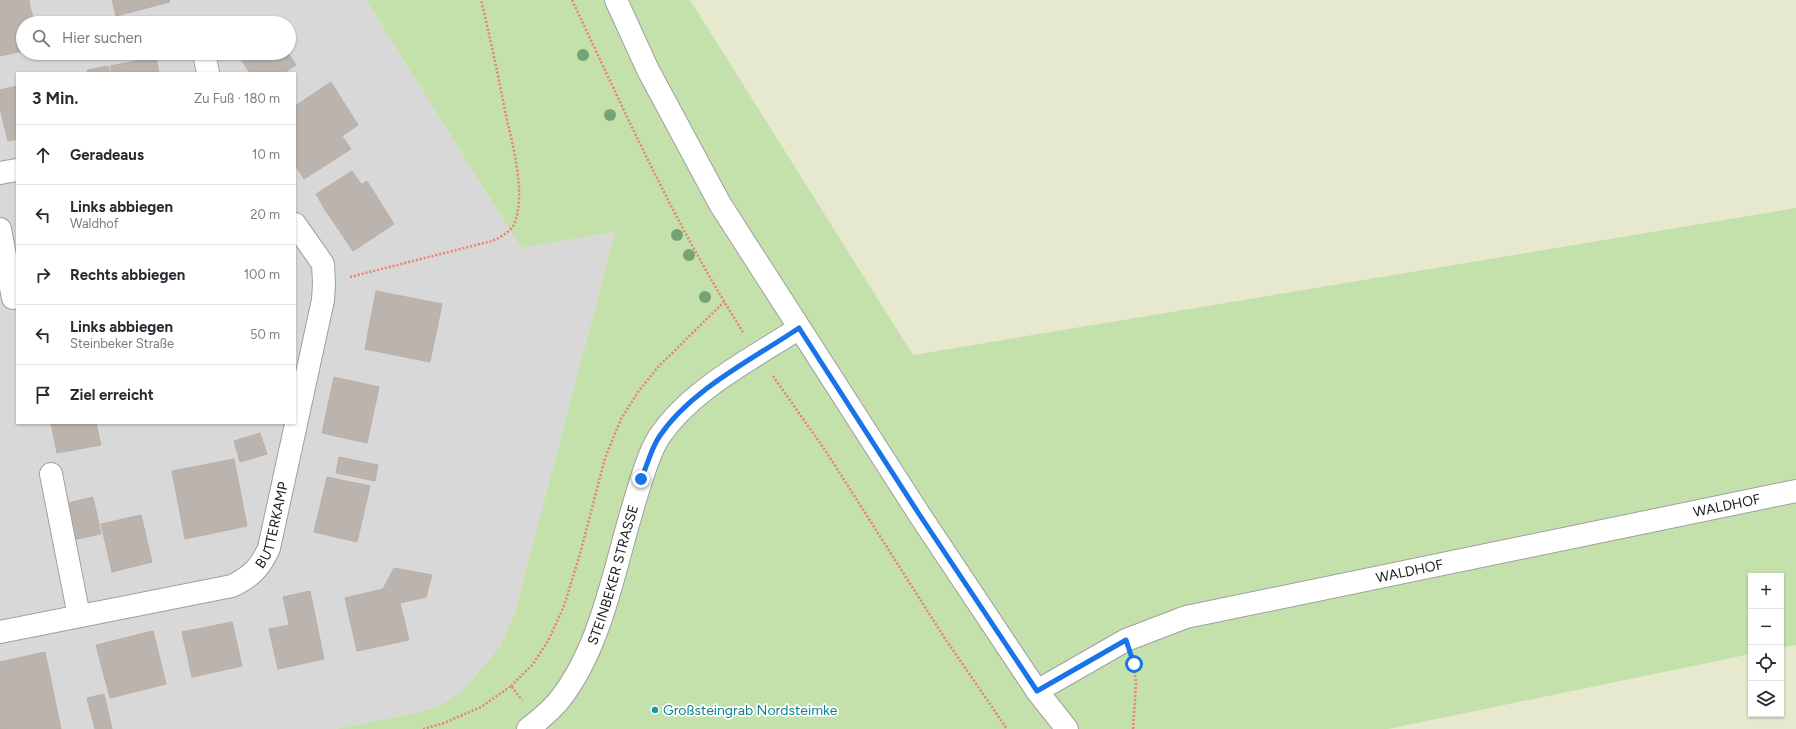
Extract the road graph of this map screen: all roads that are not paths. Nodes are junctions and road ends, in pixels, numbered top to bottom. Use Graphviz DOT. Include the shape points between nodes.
graph roads {
  1 [pos="616,0"];
  2 [pos="205,60"];
  3 [pos="208,72"];
  4 [pos="16,170"];
  5 [pos="0,173"];
  6 [pos="296,225"];
  7 [pos="0,229"];
  8 [pos="13,298"];
  9 [pos="799,328"];
  10 [pos="296,424"];
  11 [pos="296,424"];
  12 [pos="51,474"];
  13 [pos="1796,491"];
  14 [pos="79,616"];
  15 [pos="0,632"];
  16 [pos="1037,691"];
  17 [pos="533,725"];
  18 [pos="1067,729"];
  1 -- 9 [label="street" via="648,70 713,191"];
  2 -- 3 [label="street"];
  4 -- 5 [label="street"];
  6 -- 10 [label="street, BUTTERKAMP" via="323,264 324,283 323,300"];
  7 -- 8 [label="street"];
  9 -- 16 [label="street"];
  9 -- 17 [label="street, STEINBEKER STRASSE" via="709,386 659,437 641,479 588,653 560,700"];
  11 -- 14 [label="street, BUTTERKAMP" via="269,548 262,563 248,578 232,586"];
  12 -- 14 [label="street"];
  13 -- 16 [label="street, WALDHOF" via="1186,617 1126,640"];
  14 -- 15 [label="street, BUTTERKAMP"];
  16 -- 18 [label="street"];
}
